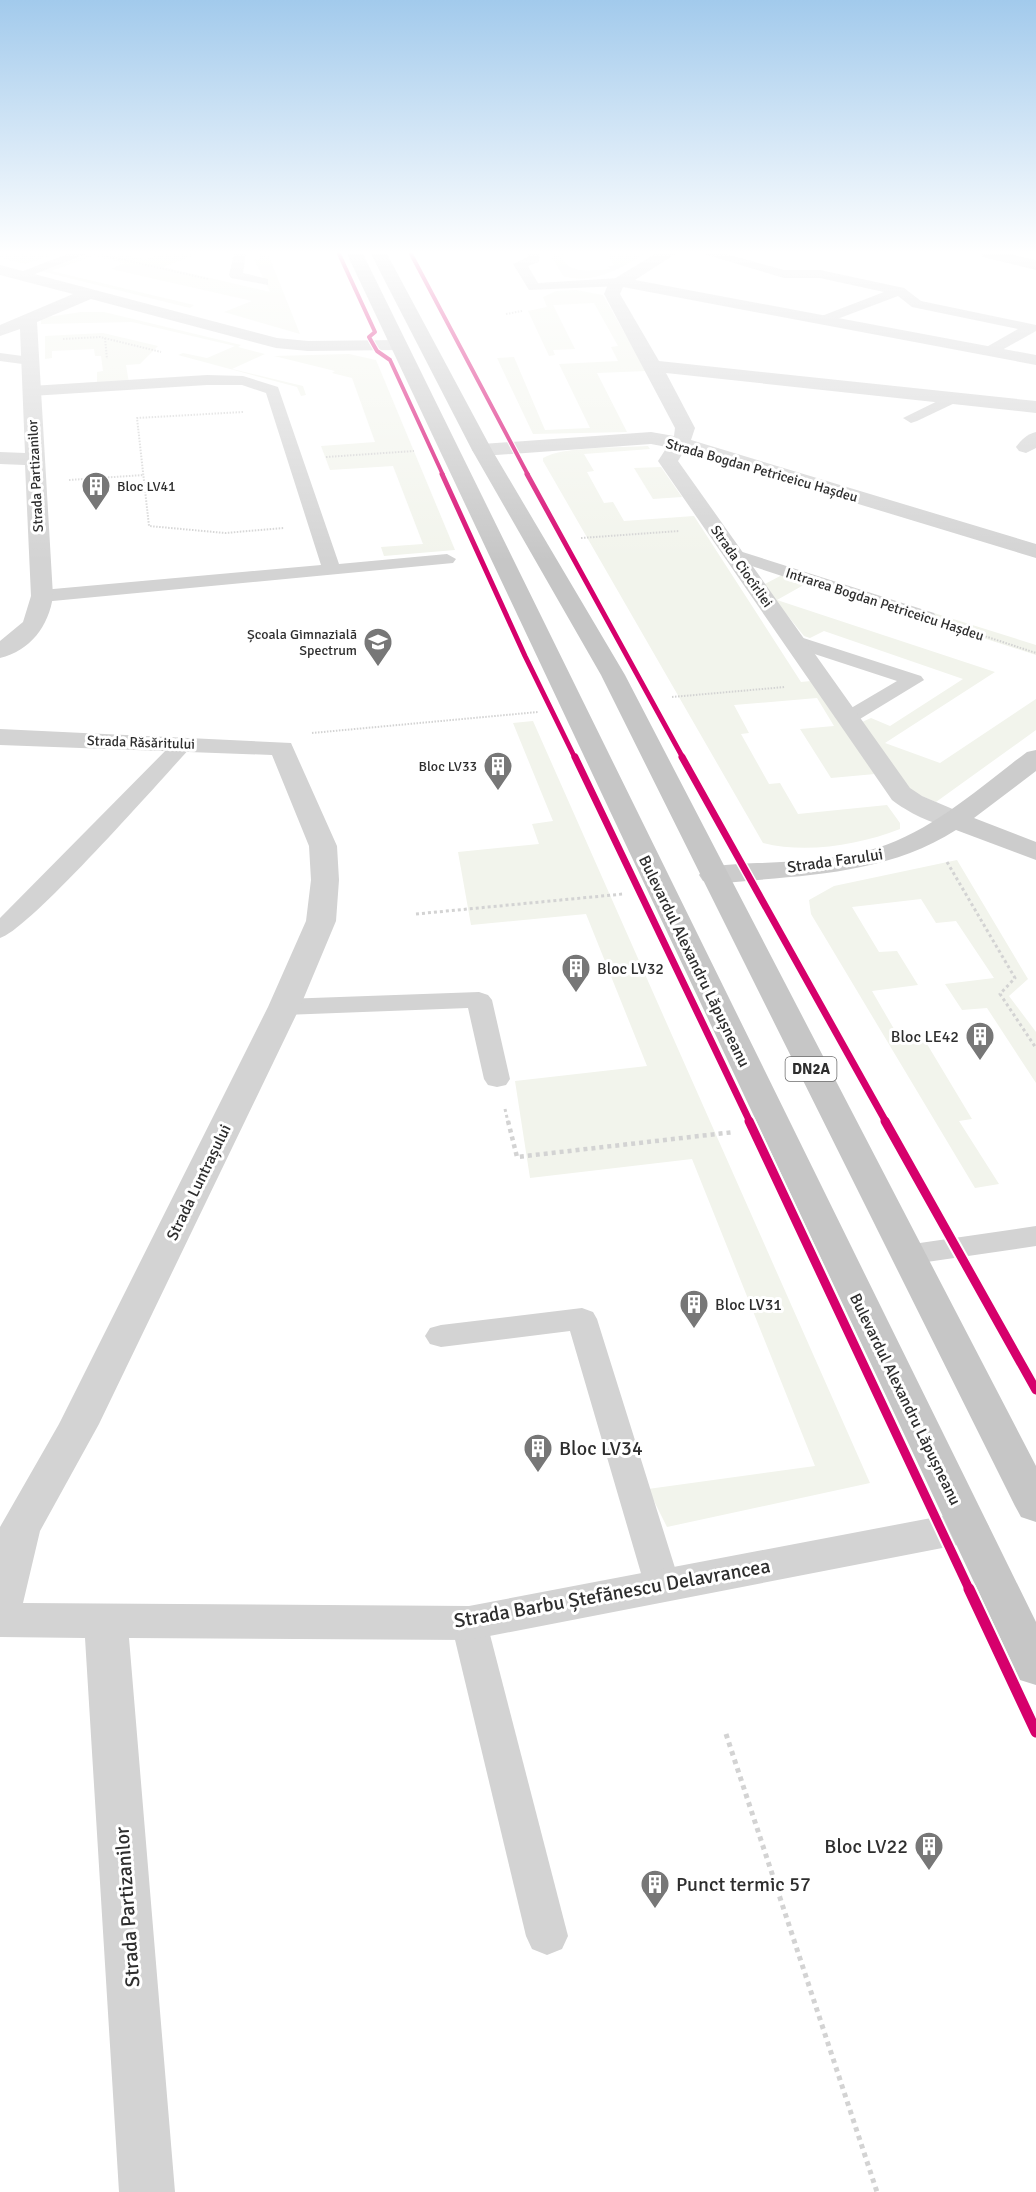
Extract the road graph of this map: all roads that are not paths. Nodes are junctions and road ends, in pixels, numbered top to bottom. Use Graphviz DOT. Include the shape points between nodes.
graph roads {
  1 [pos="29,356"];
  2 [pos="403,356"];
  3 [pos="433,356"];
  4 [pos="647,356"];
  5 [pos="1014,356"];
  6 [pos="1036,360"];
  7 [pos="653,366"];
  8 [pos="31,391"];
  9 [pos="954,398"];
  10 [pos="1036,407"];
  11 [pos="911,418"];
  12 [pos="679,443"];
  13 [pos="482,450"];
  14 [pos="0,458"];
  15 [pos="34,459"];
  16 [pos="1036,551"];
  17 [pos="733,554"];
  18 [pos="447,559"];
  19 [pos="332,570"];
  20 [pos="42,596"];
  21 [pos="927,617"];
  22 [pos="794,641"];
  23 [pos="0,651"];
  24 [pos="848,717"];
  25 [pos="0,737"];
  26 [pos="183,744"];
  27 [pos="282,748"];
  28 [pos="1036,758"];
  29 [pos="952,819"];
  30 [pos="1036,852"];
  31 [pos="713,875"];
  32 [pos="0,931"];
  33 [pos="284,1007"];
  34 [pos="497,1079"];
  35 [pos="1036,1236"];
  36 [pos="906,1255"];
  37 [pos="441,1336"];
  38 [pos="1036,1506"];
  39 [pos="968,1527"];
  40 [pos="663,1587"];
  41 [pos="0,1606"];
  42 [pos="0,1620"];
  43 [pos="106,1622"];
  44 [pos="469,1623"];
  45 [pos="1036,1667"];
  46 [pos="547,1936"];
  47 [pos="147,2192"];
  1 -- 8 [label="street, Strada Partizanilor"];
  2 -- 39 [label="main road, Bulevardul Alexandru Lăpușneanu"];
  3 -- 13 [label="main road"];
  4 -- 7 [label="street, Strada Ciocîrliei"];
  5 -- 6 [label="street"];
  7 -- 9 [label="street"];
  7 -- 12 [label="street, Strada Ciocîrliei" via="685,428"];
  8 -- 15 [label="street, Strada Partizanilor"];
  8 -- 19 [label="lane" via="207,380 243,381 273,390"];
  9 -- 10 [label="street"];
  9 -- 11 [label="lane"];
  12 -- 13 [label="street, Strada Bogdan Petriceicu Hașdeu" via="651,438"];
  12 -- 16 [label="street, Strada Bogdan Petriceicu Hașdeu"];
  12 -- 17 [label="street, Strada Ciocîrliei" via="668,461"];
  13 -- 31 [label="main road, DN2A" via="613,675"];
  14 -- 15 [label="street"];
  15 -- 20 [label="street, Strada Partizanilor"];
  17 -- 21 [label="lane, Intrarea Bogdan Petriceicu Hașdeu"];
  17 -- 22 [label="street, Strada Ciocîrliei"];
  18 -- 19 [label="lane"];
  19 -- 20 [label="lane"];
  20 -- 23 [label="street, Strada Partizanilor" via="41,614 29,633"];
  22 -- 24 [label="street, Strada Ciocîrliei"];
  22 -- 24 [label="lane" via="914,680"];
  24 -- 29 [label="street, Strada Ciocîrliei" via="902,794"];
  25 -- 26 [label="street, Strada Răsăritului"];
  26 -- 27 [label="street, Strada Răsăritului"];
  26 -- 32 [label="lane"];
  27 -- 33 [label="street, Strada Luntrașului" via="323,846 325,880 321,921"];
  28 -- 29 [label="street, Strada Farului"];
  29 -- 30 [label="street"];
  29 -- 31 [label="street, Strada Farului" via="886,854"];
  31 -- 36 [label="main road, DN2A"];
  33 -- 34 [label="lane" via="479,1000"];
  33 -- 41 [label="street, Strada Luntrașului" via="79,1424 20,1531"];
  35 -- 36 [label="lane"];
  36 -- 38 [label="main road, DN2A"];
  37 -- 40 [label="lane" via="582,1319"];
  39 -- 40 [label="street, Strada Barbu Ștefănescu Delavrancea"];
  39 -- 45 [label="main road, Bulevardul Alexandru Lăpușneanu"];
  40 -- 44 [label="street, Strada Barbu Ștefănescu Delavrancea"];
  42 -- 43 [label="street, Strada Barbu Ștefănescu Delavrancea"];
  43 -- 44 [label="street, Strada Barbu Ștefănescu Delavrancea"];
  43 -- 47 [label="street, Strada Partizanilor"];
  44 -- 46 [label="lane"];
}
